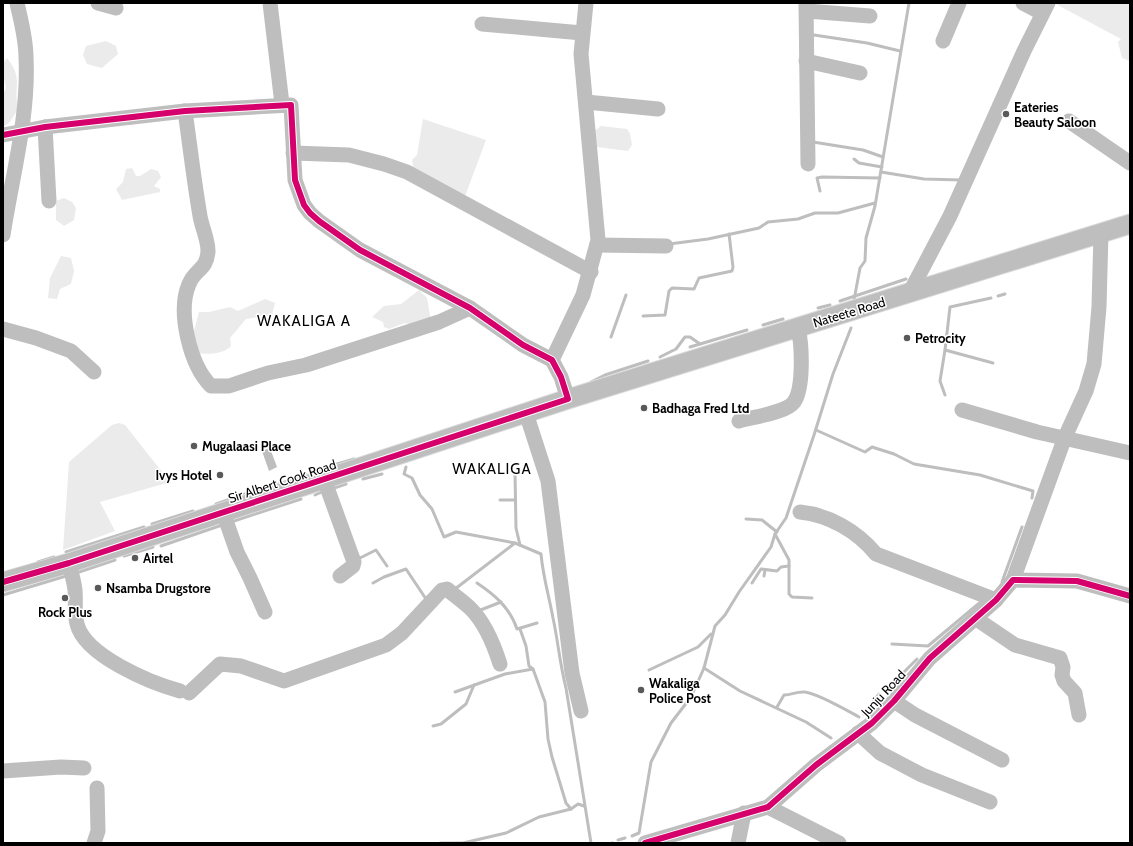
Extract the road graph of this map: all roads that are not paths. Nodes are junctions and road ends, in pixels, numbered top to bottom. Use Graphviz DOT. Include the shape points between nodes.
graph roads {
  1 [pos="17,3"];
  2 [pos="98,3"];
  3 [pos="270,3"];
  4 [pos="586,3"];
  5 [pos="959,3"];
  6 [pos="1023,3"];
  7 [pos="807,7"];
  8 [pos="116,8"];
  9 [pos="1045,8"];
  10 [pos="870,16"];
  11 [pos="482,24"];
  12 [pos="582,33"];
  13 [pos="943,41"];
  14 [pos="806,61"];
  15 [pos="860,74"];
  16 [pos="586,102"];
  17 [pos="282,104"];
  18 [pos="658,109"];
  19 [pos="186,111"];
  20 [pos="1069,121"];
  21 [pos="45,128"];
  22 [pos="21,132"];
  23 [pos="3,135"];
  24 [pos="293,153"];
  25 [pos="1130,163"];
  26 [pos="808,164"];
  27 [pos="49,201"];
  28 [pos="1130,224"];
  29 [pos="1101,233"];
  30 [pos="3,234"];
  31 [pos="597,245"];
  32 [pos="666,246"];
  33 [pos="590,272"];
  34 [pos="909,294"];
  35 [pos="470,308"];
  36 [pos="798,328"];
  37 [pos="3,329"];
  38 [pos="552,360"];
  39 [pos="94,372"];
  40 [pos="568,399"];
  41 [pos="962,410"];
  42 [pos="526,413"];
  43 [pos="739,420"];
  44 [pos="1065,437"];
  45 [pos="1130,453"];
  46 [pos="324,479"];
  47 [pos="223,512"];
  48 [pos="800,512"];
  49 [pos="69,563"];
  50 [pos="340,576"];
  51 [pos="1013,580"];
  52 [pos="3,582"];
  53 [pos="1130,596"];
  54 [pos="996,600"];
  55 [pos="265,612"];
  56 [pos="975,618"];
  57 [pos="500,664"];
  58 [pos="894,701"];
  59 [pos="581,711"];
  60 [pos="1079,715"];
  61 [pos="858,733"];
  62 [pos="1002,760"];
  63 [pos="84,768"];
  64 [pos="3,771"];
  65 [pos="97,788"];
  66 [pos="990,802"];
  67 [pos="768,807"];
  68 [pos="744,813"];
  69 [pos="94,843"];
  70 [pos="645,843"];
  71 [pos="738,843"];
  72 [pos="839,843"];
  1 -- 22 [label="street" via="26,56"];
  2 -- 8 [label="street"];
  3 -- 17 [label="street"];
  4 -- 12 [label="street"];
  5 -- 13 [label="street"];
  6 -- 9 [label="street"];
  7 -- 10 [label="street"];
  7 -- 14 [label="street"];
  9 -- 34 [label="street" via="960,196"];
  11 -- 12 [label="street"];
  12 -- 16 [label="street" via="581,54"];
  14 -- 15 [label="street"];
  14 -- 26 [label="street" via="810,83"];
  16 -- 18 [label="street"];
  16 -- 31 [label="street"];
  17 -- 19 [label="street"];
  17 -- 24 [label="street" via="291,105"];
  19 -- 21 [label="street"];
  19 -- 35 [label="street" via="200,217 208,251 206,264 189,282 184,309 189,343 203,377 211,386 229,386 268,373 306,365 433,325"];
  20 -- 25 [label="street"];
  21 -- 22 [label="street"];
  21 -- 27 [label="street"];
  22 -- 23 [label="street"];
  22 -- 30 [label="street"];
  24 -- 33 [label="street" via="349,155 407,172"];
  24 -- 35 [label="street" via="298,192 304,205 319,222 360,250"];
  28 -- 29 [label="main road, Nateete Road"];
  29 -- 34 [label="main road, Nateete Road"];
  29 -- 44 [label="street" via="1094,364 1086,391"];
  31 -- 32 [label="street"];
  31 -- 33 [label="street"];
  33 -- 38 [label="street" via="578,307"];
  34 -- 36 [label="main road, Nateete Road"];
  35 -- 38 [label="street" via="523,345"];
  36 -- 40 [label="main road, Nateete Road"];
  36 -- 43 [label="street" via="802,352 798,394 794,403 780,410"];
  37 -- 39 [label="street" via="71,351"];
  38 -- 40 [label="street"];
  40 -- 42 [label="main road, Sir Albert Cook Road"];
  41 -- 44 [label="street"];
  42 -- 46 [label="main road, Sir Albert Cook Road"];
  42 -- 59 [label="street" via="548,481 572,673"];
  44 -- 45 [label="street"];
  44 -- 51 [label="street"];
  46 -- 47 [label="main road, Sir Albert Cook Road"];
  46 -- 50 [label="street" via="354,562 353,566"];
  47 -- 49 [label="main road, Sir Albert Cook Road"];
  47 -- 55 [label="street" via="236,552"];
  48 -- 54 [label="street" via="812,513 850,530 876,554"];
  49 -- 52 [label="main road, Sir Albert Cook Road"];
  49 -- 57 [label="street" via="75,588 77,624 82,635 104,655 136,674 164,687 184,692 220,664 241,666 284,682 386,645 402,634 442,590 447,589 472,610 480,621 496,649"];
  51 -- 53 [label="street" via="1077,581"];
  51 -- 54 [label="street, Junju Road"];
  54 -- 56 [label="street, Junju Road"];
  56 -- 58 [label="street, Junju Road" via="930,658"];
  56 -- 60 [label="street" via="1015,645 1060,658 1062,675 1075,693"];
  58 -- 61 [label="street, Junju Road"];
  58 -- 62 [label="street" via="915,715"];
  61 -- 66 [label="street" via="887,757 922,775"];
  61 -- 67 [label="street, Junju Road"];
  63 -- 64 [label="street"];
  65 -- 69 [label="street" via="98,831"];
  67 -- 68 [label="street, Junju Road"];
  67 -- 72 [label="street"];
  68 -- 70 [label="street, Junju Road"];
  68 -- 71 [label="street"];
}
